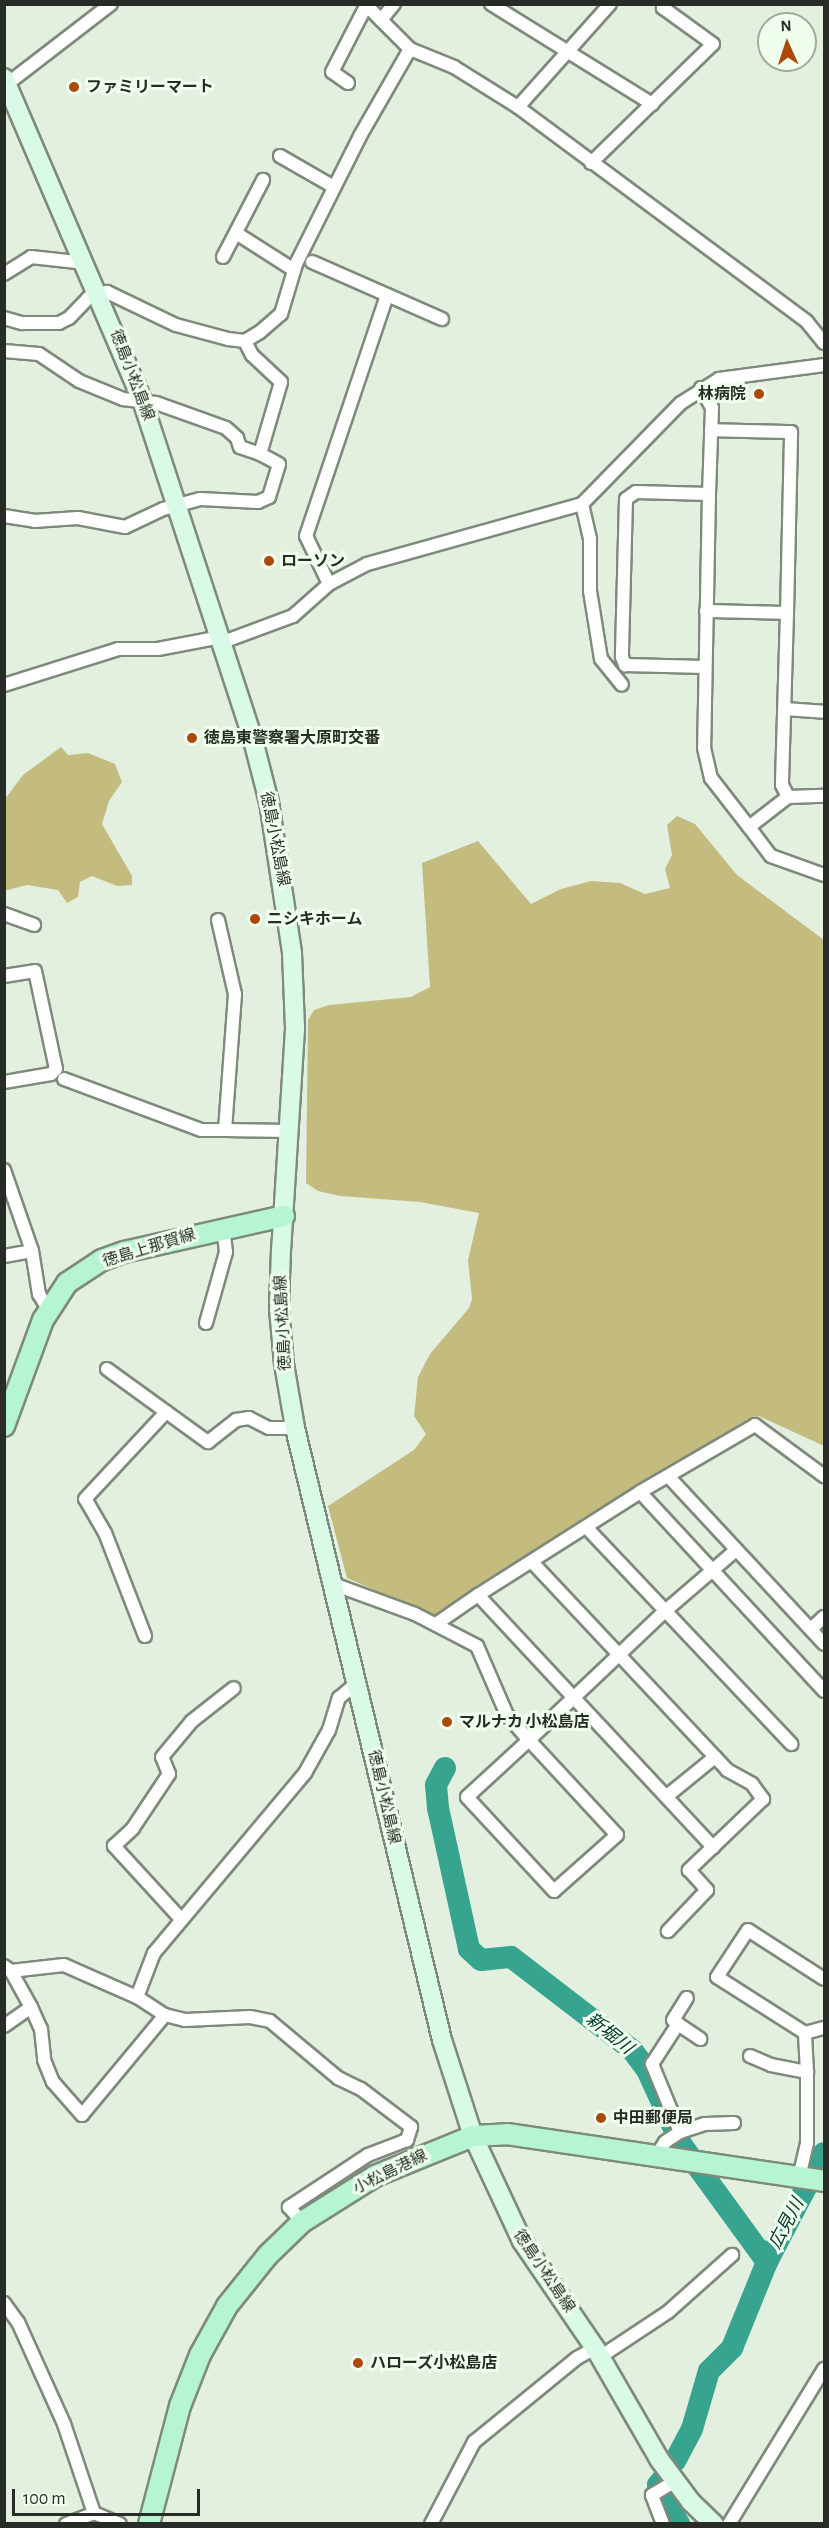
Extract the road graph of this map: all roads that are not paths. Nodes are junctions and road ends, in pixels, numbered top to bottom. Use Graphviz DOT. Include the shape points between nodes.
graph roads {
  1 [pos="394,4"];
  2 [pos="491,4"];
  3 [pos="610,4"];
  4 [pos="666,4"];
  5 [pos="365,5"];
  6 [pos="102,6"];
  7 [pos="381,20"];
  8 [pos="410,49"];
  9 [pos="566,52"];
  10 [pos="348,83"];
  11 [pos="7,87"];
  12 [pos="652,104"];
  13 [pos="518,107"];
  14 [pos="280,156"];
  15 [pos="591,163"];
  16 [pos="263,180"];
  17 [pos="334,187"];
  18 [pos="236,233"];
  19 [pos="223,257"];
  20 [pos="312,262"];
  21 [pos="86,263"];
  22 [pos="294,270"];
  23 [pos="4,274"];
  24 [pos="99,293"];
  25 [pos="387,296"];
  26 [pos="4,318"];
  27 [pos="442,319"];
  28 [pos="245,341"];
  29 [pos="825,344"];
  30 [pos="4,351"];
  31 [pos="825,365"];
  32 [pos="701,388"];
  33 [pos="143,403"];
  34 [pos="711,429"];
  35 [pos="260,454"];
  36 [pos="709,494"];
  37 [pos="179,504"];
  38 [pos="582,504"];
  39 [pos="4,516"];
  40 [pos="329,584"];
  41 [pos="706,611"];
  42 [pos="787,613"];
  43 [pos="222,640"];
  44 [pos="705,667"];
  45 [pos="4,685"];
  46 [pos="622,685"];
  47 [pos="785,709"];
  48 [pos="825,712"];
  49 [pos="825,795"];
  50 [pos="788,797"];
  51 [pos="749,827"];
  52 [pos="825,875"];
  53 [pos="4,914"];
  54 [pos="218,920"];
  55 [pos="34,926"];
  56 [pos="4,976"];
  57 [pos="64,1079"];
  58 [pos="4,1082"];
  59 [pos="225,1130"];
  60 [pos="288,1131"];
  61 [pos="5,1176"];
  62 [pos="284,1216"];
  63 [pos="223,1227"];
  64 [pos="32,1251"];
  65 [pos="4,1256"];
  66 [pos="48,1309"];
  67 [pos="206,1323"];
  68 [pos="107,1369"];
  69 [pos="166,1412"];
  70 [pos="4,1426"];
  71 [pos="295,1428"];
  72 [pos="668,1476"];
  73 [pos="825,1476"];
  74 [pos="640,1492"];
  75 [pos="586,1527"];
  76 [pos="736,1550"];
  77 [pos="532,1562"];
  78 [pos="712,1569"];
  79 [pos="333,1584"];
  80 [pos="478,1595"];
  81 [pos="664,1612"];
  82 [pos="825,1617"];
  83 [pos="436,1624"];
  84 [pos="811,1629"];
  85 [pos="145,1636"];
  86 [pos="825,1644"];
  87 [pos="620,1653"];
  88 [pos="357,1683"];
  89 [pos="234,1688"];
  90 [pos="825,1691"];
  91 [pos="574,1697"];
  92 [pos="529,1740"];
  93 [pos="791,1744"];
  94 [pos="715,1757"];
  95 [pos="667,1796"];
  96 [pos="713,1847"];
  97 [pos="180,1918"];
  98 [pos="668,1931"];
  99 [pos="8,1969"];
  100 [pos="825,1979"];
  101 [pos="137,1997"];
  102 [pos="687,1998"];
  103 [pos="31,2007"];
  104 [pos="165,2015"];
  105 [pos="678,2024"];
  106 [pos="4,2026"];
  107 [pos="825,2028"];
  108 [pos="805,2033"];
  109 [pos="700,2038"];
  110 [pos="750,2056"];
  111 [pos="807,2072"];
  112 [pos="734,2123"];
  113 [pos="681,2132"];
  114 [pos="472,2136"];
  115 [pos="657,2155"];
  116 [pos="811,2179"];
  117 [pos="302,2222"];
  118 [pos="732,2255"];
  119 [pos="4,2304"];
  120 [pos="597,2352"];
  121 [pos="825,2369"];
  122 [pos="666,2487"];
  123 [pos="94,2513"];
  124 [pos="710,2522"];
  125 [pos="66,2523"];
  126 [pos="120,2523"];
  127 [pos="149,2523"];
  128 [pos="431,2523"];
  129 [pos="663,2523"];
  130 [pos="729,2523"];
  1 -- 7 [label="street"];
  2 -- 9 [label="street"];
  3 -- 9 [label="street"];
  4 -- 12 [label="street" via="663,8 713,44"];
  5 -- 7 [label="street"];
  5 -- 10 [label="street" via="332,72"];
  6 -- 11 [label="street"];
  7 -- 8 [label="street"];
  8 -- 13 [label="street" via="454,67"];
  8 -- 17 [label="street"];
  9 -- 12 [label="street"];
  9 -- 13 [label="street"];
  11 -- 21 [label="main road, 徳島小松島線"];
  12 -- 15 [label="street"];
  13 -- 15 [label="street"];
  14 -- 17 [label="street"];
  15 -- 29 [label="street" via="807,322"];
  16 -- 18 [label="street"];
  17 -- 22 [label="street"];
  18 -- 19 [label="street"];
  18 -- 22 [label="street"];
  20 -- 25 [label="street"];
  21 -- 23 [label="street" via="31,257"];
  21 -- 24 [label="main road, 徳島小松島線"];
  22 -- 28 [label="street" via="278,319"];
  24 -- 26 [label="street" via="59,323 22,323"];
  24 -- 28 [label="street" via="115,294 176,325"];
  24 -- 33 [label="main road, 徳島小松島線"];
  25 -- 27 [label="street"];
  25 -- 40 [label="street" via="306,536"];
  28 -- 35 [label="street" via="252,355 281,382"];
  30 -- 33 [label="street" via="39,354 79,381"];
  31 -- 32 [label="street" via="719,379"];
  32 -- 34 [label="street" via="710,400"];
  32 -- 38 [label="street" via="647,435 598,492"];
  33 -- 35 [label="street" via="156,403 226,428 240,447"];
  33 -- 37 [label="main road, 徳島小松島線"];
  34 -- 36 [label="street"];
  34 -- 42 [label="street" via="791,432"];
  35 -- 37 [label="street" via="279,464 269,497 244,502 212,497"];
  36 -- 41 [label="street"];
  36 -- 44 [label="street" via="636,492 626,499 622,657 625,665"];
  37 -- 39 [label="street" via="125,527 78,518 34,521"];
  37 -- 43 [label="main road, 徳島小松島線"];
  38 -- 40 [label="street" via="367,564"];
  38 -- 46 [label="street" via="590,539 590,591 601,659"];
  40 -- 43 [label="street" via="293,616"];
  41 -- 42 [label="street"];
  41 -- 44 [label="street"];
  42 -- 47 [label="street"];
  43 -- 45 [label="street" via="158,649 118,649"];
  43 -- 60 [label="main road, 徳島小松島線" via="252,736 283,878 292,953 295,1029"];
  44 -- 51 [label="street" via="704,748 711,778"];
  47 -- 48 [label="street"];
  47 -- 50 [label="street" via="782,785"];
  49 -- 50 [label="street"];
  50 -- 51 [label="street"];
  51 -- 52 [label="street" via="771,856"];
  53 -- 55 [label="street"];
  54 -- 59 [label="street" via="235,994"];
  56 -- 58 [label="street" via="35,971 56,1069 51,1074"];
  57 -- 59 [label="street" via="201,1130"];
  59 -- 60 [label="street"];
  60 -- 62 [label="main road, 徳島小松島線"];
  61 -- 64 [label="street"];
  62 -- 63 [label="main road, 徳島上那賀線"];
  62 -- 71 [label="main road, 徳島小松島線" via="279,1309"];
  63 -- 66 [label="main road, 徳島上那賀線" via="102,1260 67,1283"];
  63 -- 67 [label="street" via="226,1252"];
  64 -- 65 [label="street"];
  64 -- 66 [label="street" via="39,1294"];
  66 -- 70 [label="main road, 徳島上那賀線"];
  68 -- 69 [label="street"];
  69 -- 71 [label="street" via="208,1442 236,1420 249,1418 269,1428"];
  69 -- 85 [label="street" via="85,1499 105,1533"];
  71 -- 79 [label="main road, 徳島小松島線"];
  72 -- 73 [label="street" via="755,1425"];
  72 -- 74 [label="street"];
  72 -- 76 [label="street"];
  74 -- 75 [label="street"];
  74 -- 78 [label="street"];
  75 -- 77 [label="street"];
  75 -- 81 [label="street"];
  76 -- 78 [label="street"];
  76 -- 84 [label="street"];
  77 -- 80 [label="street"];
  77 -- 87 [label="street"];
  78 -- 81 [label="street"];
  78 -- 90 [label="street"];
  79 -- 83 [label="street"];
  79 -- 88 [label="main road, 徳島小松島線"];
  80 -- 83 [label="street"];
  80 -- 91 [label="street"];
  81 -- 87 [label="street"];
  81 -- 93 [label="street"];
  82 -- 84 [label="street"];
  83 -- 92 [label="street" via="477,1646 507,1715"];
  84 -- 86 [label="street"];
  87 -- 91 [label="street"];
  87 -- 94 [label="street"];
  88 -- 97 [label="street" via="339,1698 329,1730 305,1773"];
  88 -- 114 [label="main road, 徳島小松島線" via="442,2040"];
  89 -- 97 [label="street" via="192,1721 162,1757 169,1774 133,1828 114,1846"];
  91 -- 92 [label="street"];
  91 -- 95 [label="street"];
  92 -- 92 [label="street" via="617,1835 554,1891 467,1797"];
  94 -- 95 [label="street"];
  94 -- 96 [label="street" via="727,1770 752,1784 763,1799"];
  95 -- 96 [label="street"];
  96 -- 98 [label="street" via="689,1870 707,1890"];
  97 -- 101 [label="street" via="154,1953"];
  99 -- 101 [label="street" via="64,1965"];
  99 -- 103 [label="street"];
  100 -- 108 [label="street" via="748,1930 717,1977"];
  101 -- 104 [label="street"];
  102 -- 105 [label="street" via="673,2020"];
  103 -- 104 [label="street" via="41,2029 44,2060 52,2082 82,2115"];
  103 -- 106 [label="street"];
  104 -- 117 [label="street" via="185,2020 250,2017 270,2021 338,2078 361,2089 411,2127 407,2140 368,2155 289,2207"];
  105 -- 109 [label="street"];
  105 -- 113 [label="street" via="652,2064"];
  107 -- 108 [label="street"];
  108 -- 111 [label="street"];
  110 -- 111 [label="street"];
  111 -- 116 [label="street"];
  112 -- 113 [label="street" via="705,2124"];
  113 -- 115 [label="street" via="665,2142"];
  114 -- 115 [label="main road, 小松島港線" via="507,2133"];
  114 -- 117 [label="main road, 小松島港線" via="375,2176"];
  114 -- 120 [label="main road, 徳島小松島線" via="522,2241"];
  115 -- 116 [label="main road, 小松島港線"];
  117 -- 127 [label="main road, 小松島港線" via="268,2255 227,2306 200,2355 180,2406"];
  118 -- 120 [label="street" via="668,2312"];
  119 -- 123 [label="street" via="18,2322 64,2424"];
  120 -- 122 [label="main road, 徳島小松島線"];
  120 -- 128 [label="street" via="577,2358 474,2442"];
  121 -- 130 [label="street"];
  122 -- 124 [label="main road, 徳島小松島線"];
  122 -- 129 [label="street" via="652,2495"];
  123 -- 125 [label="street"];
  123 -- 126 [label="street"];
}
